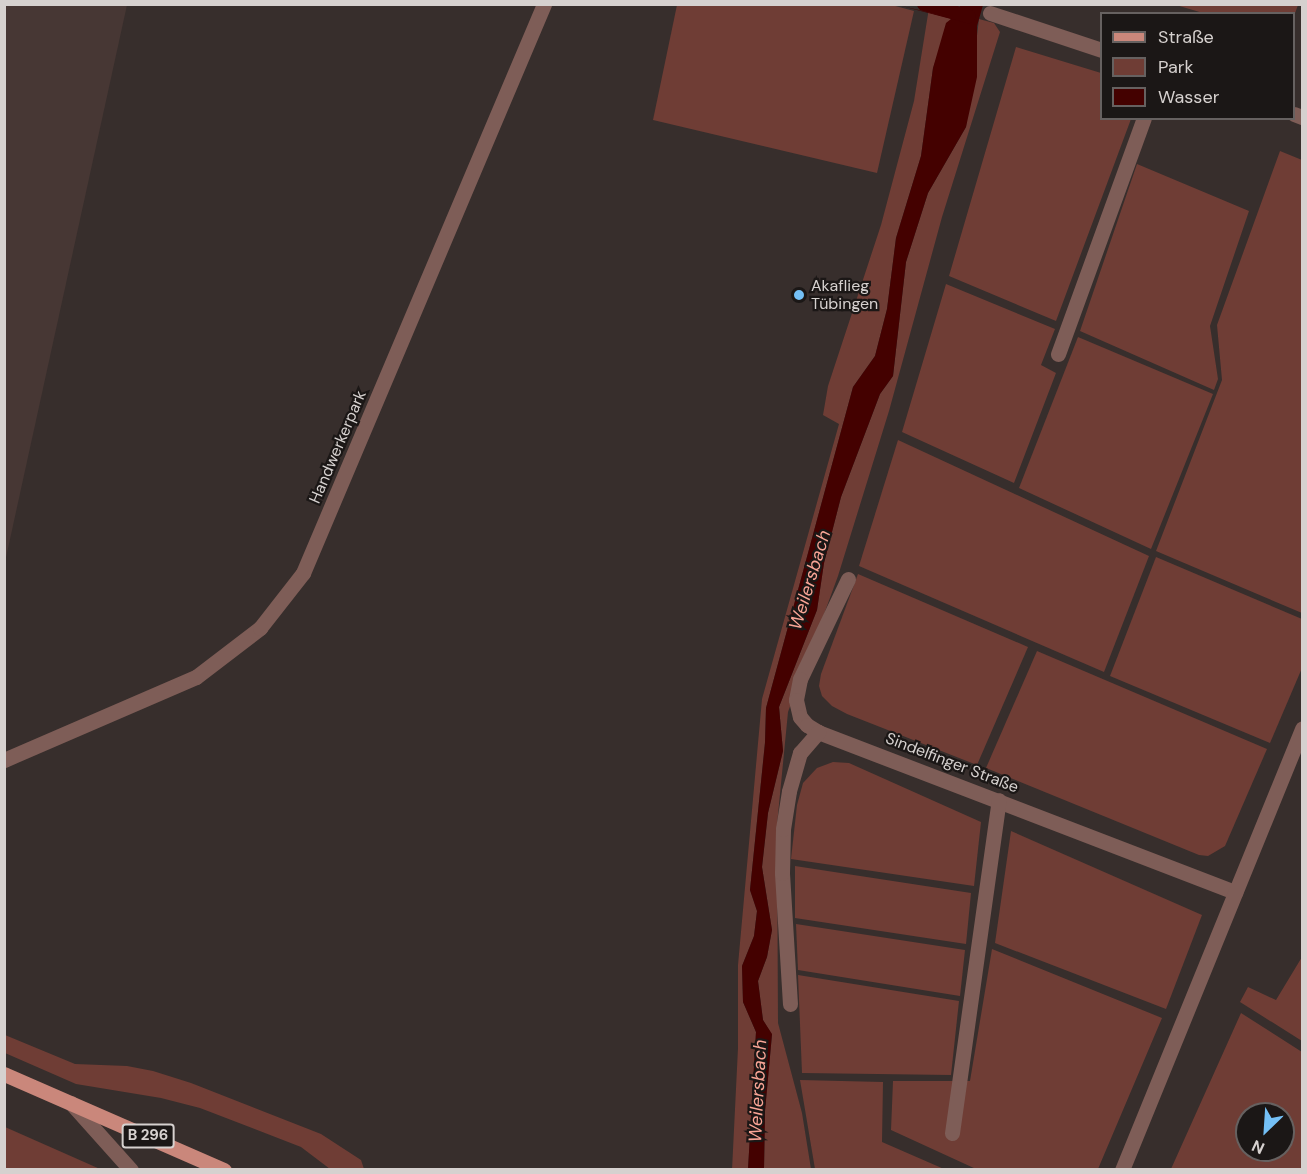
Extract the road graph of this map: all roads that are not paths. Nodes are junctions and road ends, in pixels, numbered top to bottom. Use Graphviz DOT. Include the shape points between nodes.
graph roads {
  1 [pos="544,4"];
  2 [pos="990,13"];
  3 [pos="1100,50"];
  4 [pos="1143,120"];
  5 [pos="1058,354"];
  6 [pos="848,579"];
  7 [pos="1302,728"];
  8 [pos="818,732"];
  9 [pos="4,760"];
  10 [pos="999,800"];
  11 [pos="1235,892"];
  12 [pos="790,1004"];
  13 [pos="4,1074"];
  14 [pos="71,1103"];
  15 [pos="952,1133"];
  16 [pos="131,1170"];
  17 [pos="224,1170"];
  18 [pos="1122,1170"];
  1 -- 9 [label="street, Handwerkerpark" via="303,573 260,628 196,676"];
  2 -- 3 [label="street"];
  4 -- 5 [label="street"];
  6 -- 8 [label="street, Sindelfinger Straße" via="807,662 796,700 800,717"];
  7 -- 11 [label="street"];
  8 -- 10 [label="street, Sindelfinger Straße"];
  8 -- 12 [label="street" via="800,753 783,829"];
  10 -- 11 [label="street, Sindelfinger Straße"];
  10 -- 15 [label="street"];
  11 -- 18 [label="street"];
  13 -- 14 [label="main road, B 296"];
  14 -- 16 [label="street"];
  14 -- 17 [label="main road, B 296"];
}
